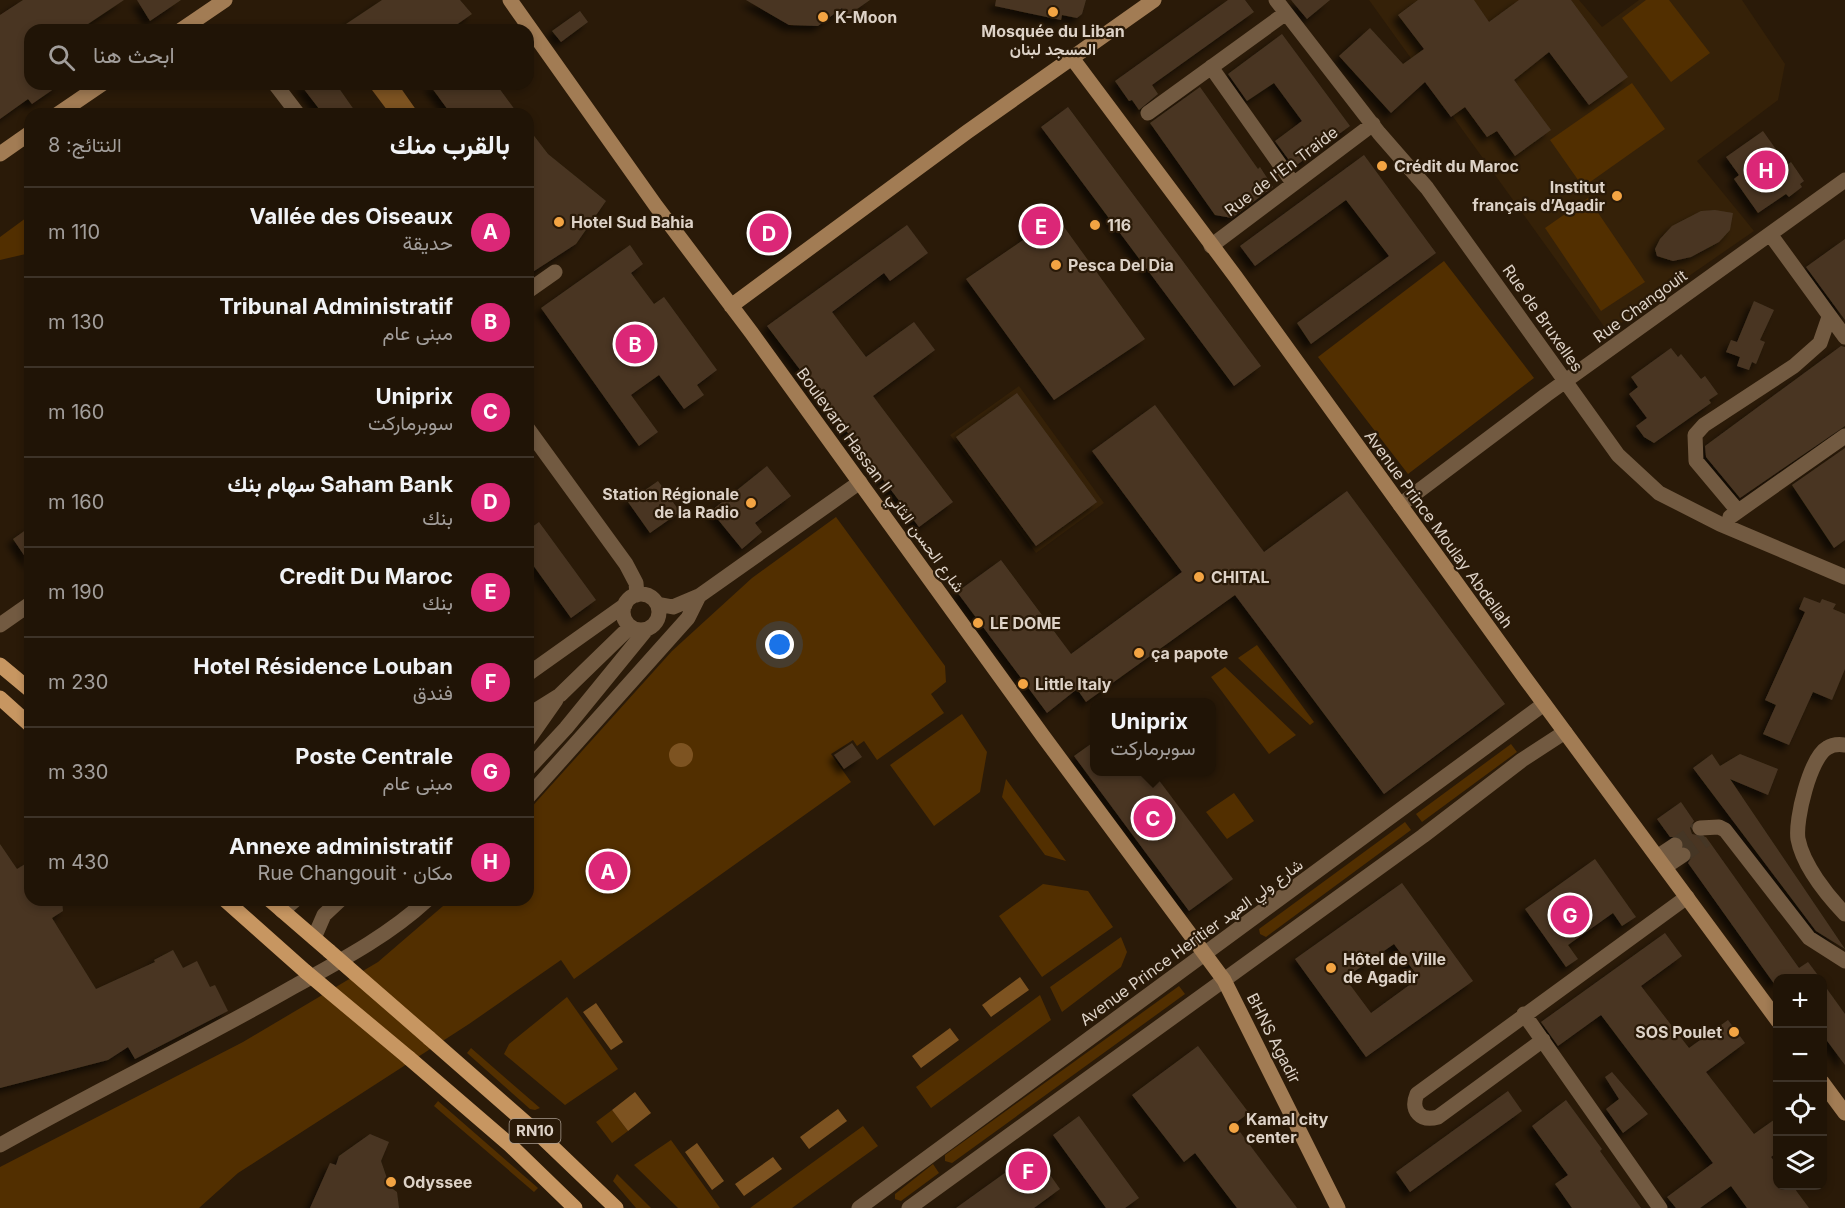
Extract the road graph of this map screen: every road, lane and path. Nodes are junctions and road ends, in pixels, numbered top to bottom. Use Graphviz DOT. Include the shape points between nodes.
graph roads {
  1 [pos="225,0"];
  2 [pos="510,0"];
  3 [pos="1154,0"];
  4 [pos="1276,0"];
  5 [pos="1286,13"];
  6 [pos="190,24"];
  7 [pos="527,24"];
  8 [pos="534,35"];
  9 [pos="1072,58"];
  10 [pos="1211,67"];
  11 [pos="93,90"];
  12 [pos="280,90"];
  13 [pos="67,108"];
  14 [pos="293,108"];
  15 [pos="1148,112"];
  16 [pos="1373,124"];
  17 [pos="24,138"];
  18 [pos="0,154"];
  19 [pos="1845,180"];
  20 [pos="1293,183"];
  21 [pos="1770,234"];
  22 [pos="1210,246"];
  23 [pos="555,272"];
  24 [pos="534,287"];
  25 [pos="730,306"];
  26 [pos="1829,317"];
  27 [pos="1845,337"];
  28 [pos="1566,381"];
  29 [pos="1845,435"];
  30 [pos="534,437"];
  31 [pos="860,482"];
  32 [pos="1400,505"];
  33 [pos="1738,511"];
  34 [pos="1720,524"];
  35 [pos="1845,577"];
  36 [pos="699,596"];
  37 [pos="631,600"];
  38 [pos="657,604"];
  39 [pos="24,608"];
  40 [pos="0,625"];
  41 [pos="638,628"];
  42 [pos="0,665"];
  43 [pos="534,670"];
  44 [pos="24,685"];
  45 [pos="560,695"];
  46 [pos="0,698"];
  47 [pos="1544,704"];
  48 [pos="534,711"];
  49 [pos="24,720"];
  50 [pos="534,732"];
  51 [pos="1566,732"];
  52 [pos="1845,745"];
  53 [pos="534,763"];
  54 [pos="534,790"];
  55 [pos="1706,831"];
  56 [pos="1679,850"];
  57 [pos="1661,862"];
  58 [pos="1687,897"];
  59 [pos="232,906"];
  60 [pos="277,906"];
  61 [pos="288,906"];
  62 [pos="334,906"];
  63 [pos="420,906"];
  64 [pos="282,911"];
  65 [pos="1845,914"];
  66 [pos="314,938"];
  67 [pos="1205,953"];
  68 [pos="1845,961"];
  69 [pos="1224,980"];
  70 [pos="1524,1014"];
  71 [pos="1773,1014"];
  72 [pos="1543,1040"];
  73 [pos="1827,1089"];
  74 [pos="1845,1113"];
  75 [pos="0,1145"];
  76 [pos="877,1203"];
  77 [pos="575,1208"];
  78 [pos="616,1208"];
  79 [pos="860,1208"];
  80 [pos="909,1208"];
  81 [pos="1338,1208"];
  82 [pos="1660,1208"];
  1 -- 6 [label="street"];
  2 -- 7 [label="street, Boulevard Hassan II شارع الحسن الثاني"];
  3 -- 9 [label="street"];
  4 -- 5 [label="street, Rue de Bruxelles"];
  5 -- 10 [label="street"];
  5 -- 16 [label="street, Rue de Bruxelles"];
  8 -- 25 [label="street, Boulevard Hassan II شارع الحسن الثاني"];
  9 -- 22 [label="street, Avenue Prince Moulay Abdellah"];
  9 -- 25 [label="street"];
  10 -- 15 [label="street"];
  10 -- 20 [label="street"];
  11 -- 13 [label="street"];
  12 -- 14 [label="street"];
  16 -- 20 [label="street, Rue de l'En Traide"];
  16 -- 28 [label="street, Rue de Bruxelles" via="1426,188"];
  17 -- 18 [label="street"];
  19 -- 21 [label="street, Rue Changouit"];
  20 -- 22 [label="street, Rue de l'En Traide"];
  21 -- 26 [label="street"];
  21 -- 28 [label="street, Rue Changouit"];
  22 -- 32 [label="street, Avenue Prince Moulay Abdellah"];
  23 -- 24 [label="street"];
  25 -- 31 [label="street, Boulevard Hassan II شارع الحسن الثاني"];
  26 -- 27 [label="street"];
  26 -- 33 [label="street" via="1820,343 1794,366 1704,425 1695,435 1696,461"];
  28 -- 32 [label="street, Rue Changouit"];
  28 -- 34 [label="street, Rue de Bruxelles" via="1618,455 1641,477 1659,493"];
  29 -- 33 [label="street"];
  30 -- 37 [label="street" via="626,564 636,583"];
  31 -- 36 [label="street"];
  31 -- 67 [label="street, Boulevard Hassan II شارع الحسن الثاني"];
  32 -- 47 [label="street, Avenue Prince Moulay Abdellah"];
  33 -- 34 [label="street"];
  34 -- 35 [label="street, Rue de Bruxelles"];
  36 -- 38 [label="street" via="673,607"];
  36 -- 54 [label="street" via="688,618"];
  37 -- 38 [label="street" via="652,598"];
  37 -- 41 [label="street" via="623,613"];
  37 -- 43 [label="street"];
  38 -- 41 [label="street" via="658,620"];
  39 -- 40 [label="street"];
  41 -- 45 [label="street"];
  41 -- 53 [label="street" via="566,728"];
  42 -- 44 [label="main road"];
  45 -- 48 [label="street"];
  45 -- 50 [label="street"];
  46 -- 49 [label="main road"];
  47 -- 51 [label="street, Avenue Prince Moulay Abdellah"];
  47 -- 67 [label="street, Avenue Prince Heritier شارع ولي العهد"];
  51 -- 57 [label="street, Avenue Prince Moulay Abdellah"];
  51 -- 69 [label="street" via="1522,760"];
  52 -- 65 [label="street" via="1825,748 1818,758 1798,825 1803,852"];
  55 -- 68 [label="street" via="1725,830 1809,938"];
  56 -- 57 [label="street"];
  57 -- 58 [label="street, Avenue Prince Moulay Abdellah"];
  58 -- 70 [label="street"];
  58 -- 71 [label="street, Avenue Prince Moulay Abdellah"];
  59 -- 77 [label="main road, RN10, bridge" via="510,1145"];
  60 -- 64 [label="main road, RN10"];
  61 -- 64 [label="street"];
  62 -- 66 [label="street" via="324,915"];
  63 -- 75 [label="street" via="350,955 236,1020 101,1088"];
  64 -- 66 [label="main road, RN10"];
  66 -- 78 [label="main road, RN10, bridge" via="543,1138"];
  67 -- 69 [label="street, Boulevard Hassan II شارع الحسن الثاني"];
  67 -- 76 [label="street, Avenue Prince Heritier شارع ولي العهد"];
  69 -- 80 [label="street"];
  69 -- 81 [label="street, BHNS Agadir"];
  70 -- 72 [label="street"];
  70 -- 72 [label="street" via="1417,1094 1415,1111 1421,1117 1438,1117"];
  72 -- 82 [label="street"];
  73 -- 74 [label="street"];
  76 -- 79 [label="street, Avenue Prince Heritier شارع ولي العهد"];
}
